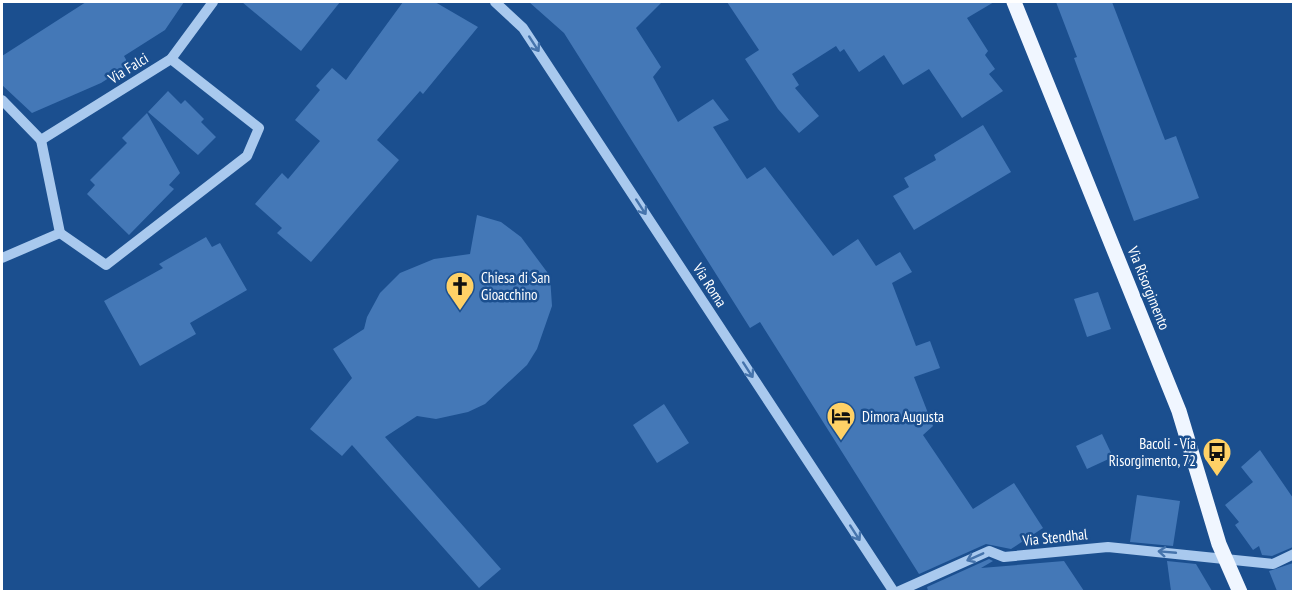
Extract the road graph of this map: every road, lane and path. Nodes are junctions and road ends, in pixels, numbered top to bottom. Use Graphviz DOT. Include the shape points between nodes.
graph roads {
  1 [pos="213,2"];
  2 [pos="495,2"];
  3 [pos="1014,2"];
  4 [pos="171,59"];
  5 [pos="2,100"];
  6 [pos="41,140"];
  7 [pos="60,233"];
  8 [pos="2,258"];
  9 [pos="1293,554"];
  10 [pos="1225,557"];
  11 [pos="896,591"];
  12 [pos="1240,591"];
  1 -- 4 [label="street, Via Falci"];
  2 -- 11 [label="street, Via Roma, one-way" via="523,28"];
  3 -- 10 [label="main road, Via Risorgimento" via="1179,411"];
  4 -- 6 [label="street, Via Falci"];
  4 -- 7 [label="street" via="259,128 247,156 106,266"];
  5 -- 6 [label="street"];
  6 -- 7 [label="street"];
  7 -- 8 [label="street"];
  9 -- 10 [label="street, Via Stendhal" via="1273,564"];
  10 -- 11 [label="street, Via Stendhal, one-way" via="1108,547 1004,557 989,551"];
  10 -- 12 [label="main road, Via Risorgimento"];
}
